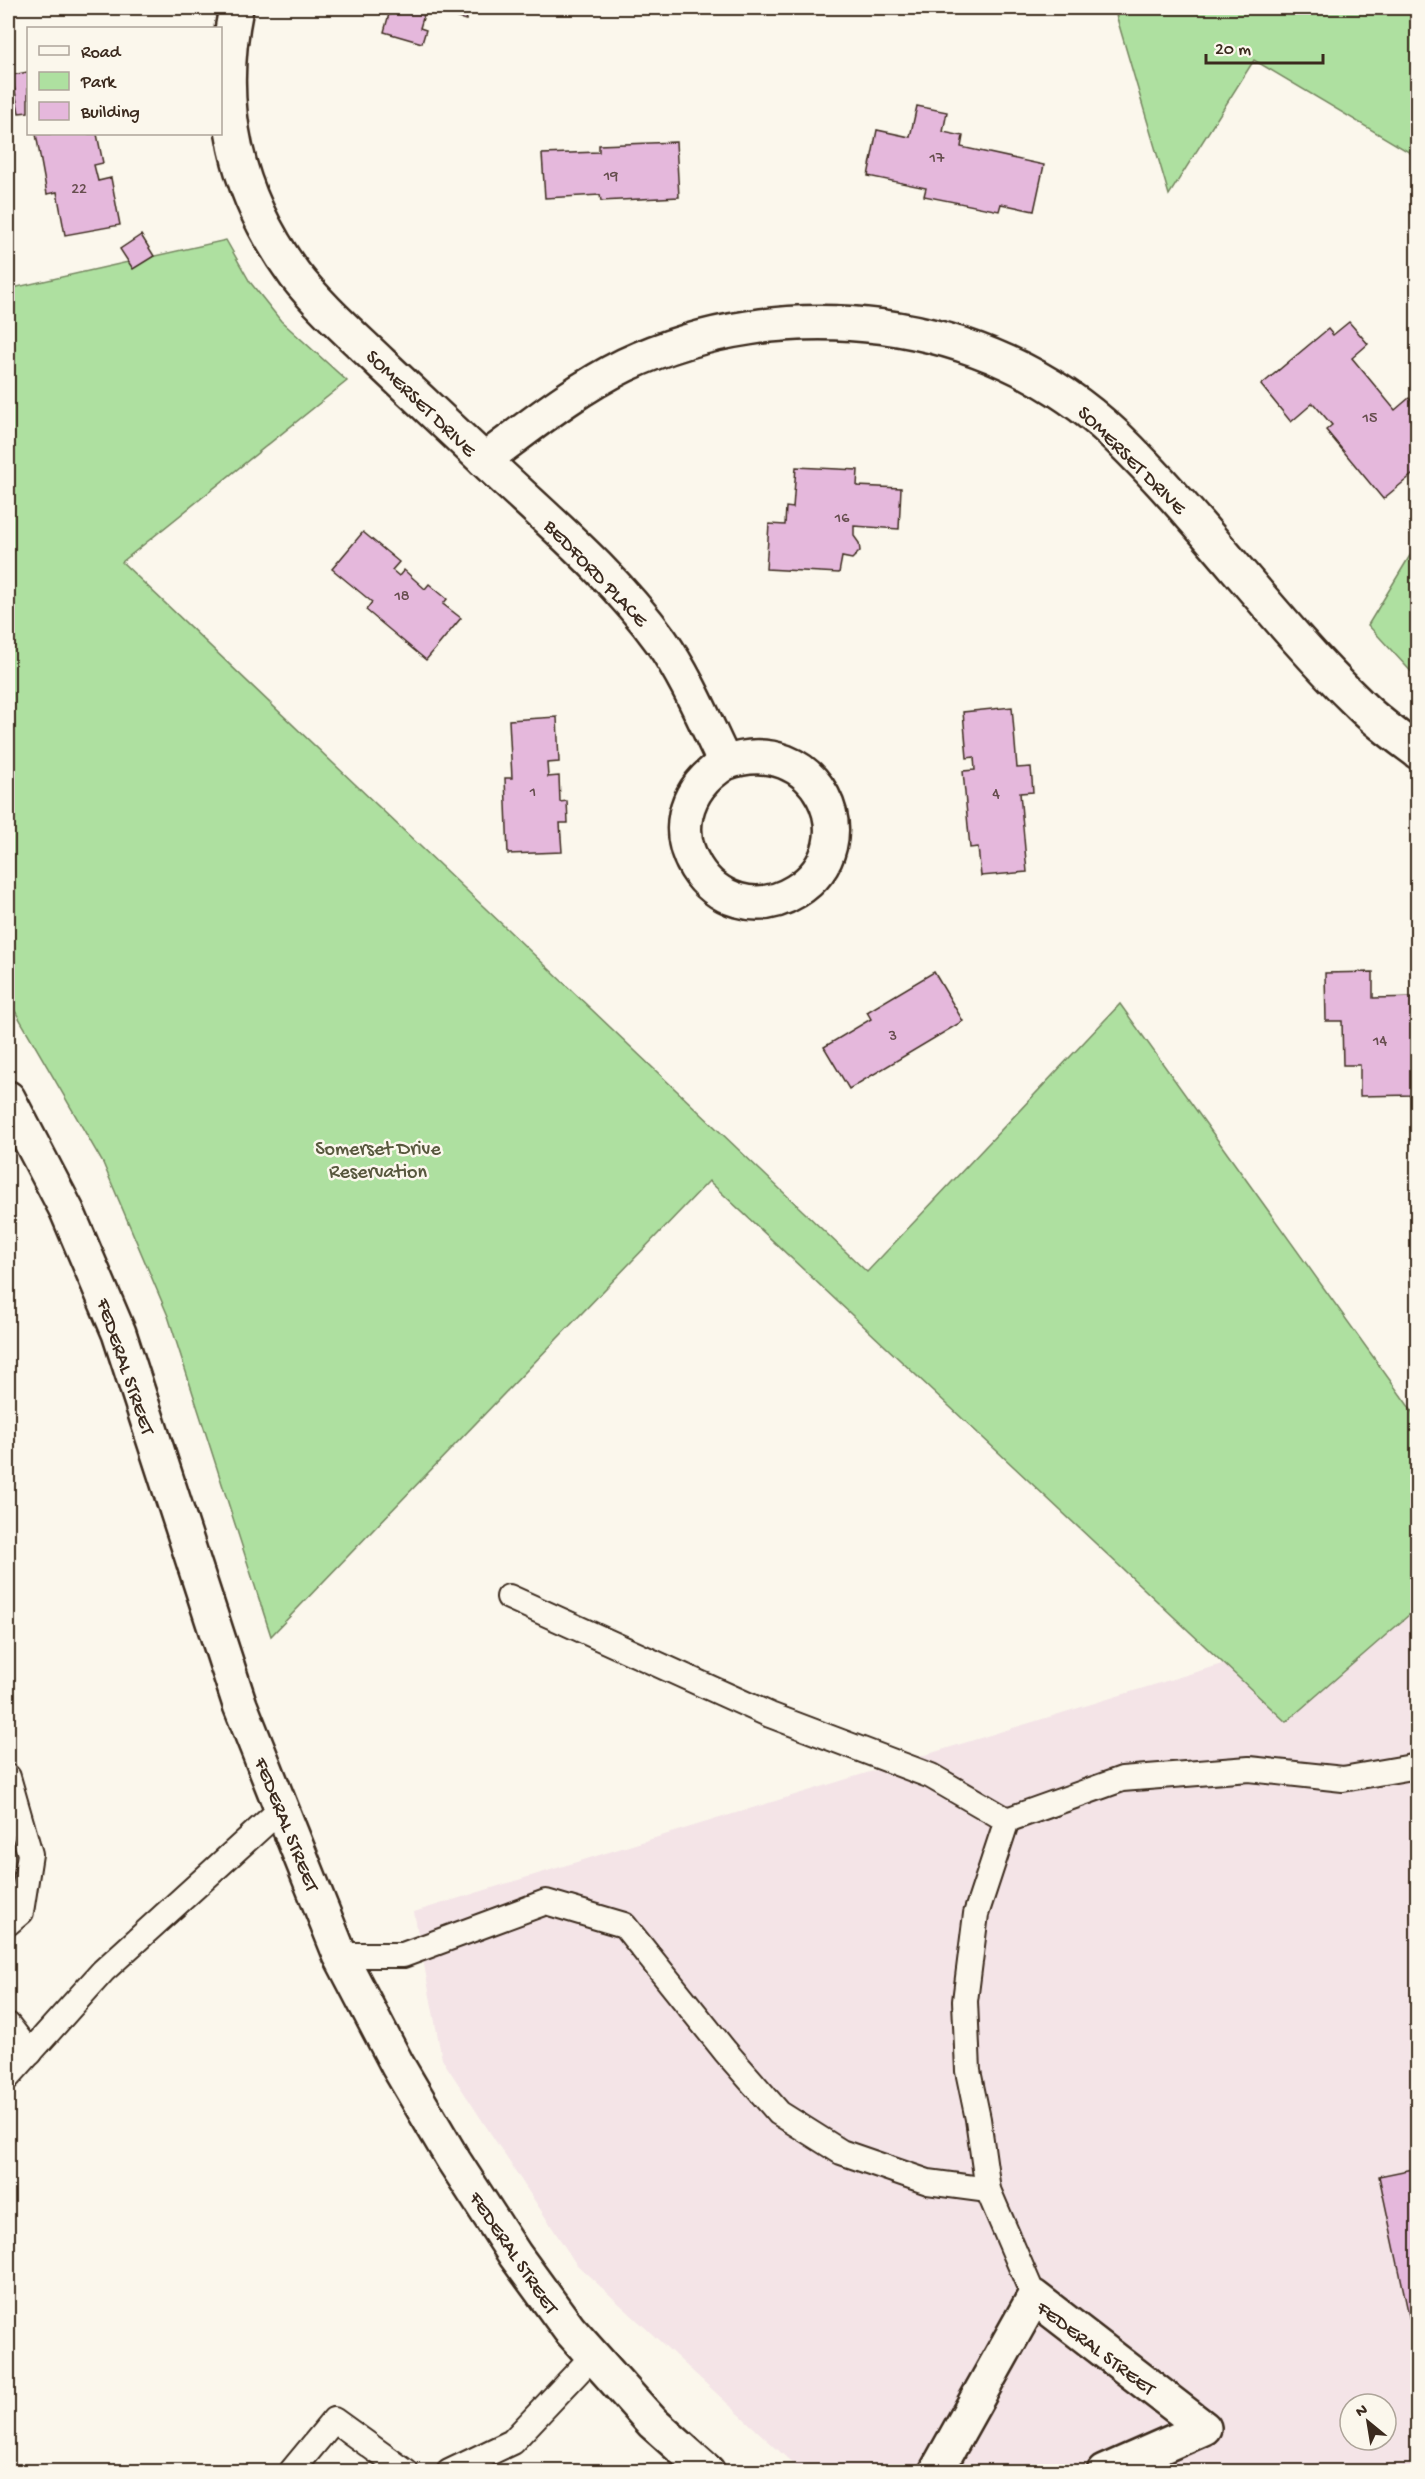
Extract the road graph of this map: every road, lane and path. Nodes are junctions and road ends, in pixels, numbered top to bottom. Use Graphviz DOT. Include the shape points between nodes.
graph roads {
  1 [pos="236,8"];
  2 [pos="484,460"];
  3 [pos="1418,752"];
  4 [pos="725,763"];
  5 [pos="8,1098"];
  6 [pos="508,1597"];
  7 [pos="1418,1766"];
  8 [pos="8,1777"];
  9 [pos="281,1809"];
  10 [pos="1006,1820"];
  11 [pos="8,1923"];
  12 [pos="340,1954"];
  13 [pos="8,2025"];
  14 [pos="30,2053"];
  15 [pos="8,2077"];
  16 [pos="988,2190"];
  17 [pos="1034,2297"];
  18 [pos="593,2356"];
  19 [pos="291,2472"];
  20 [pos="406,2472"];
  21 [pos="449,2472"];
  22 [pos="708,2472"];
  23 [pos="936,2472"];
  24 [pos="1104,2472"];
  1 -- 2 [label="street, SOMERSET DRIVE" via="229,42 227,92 233,142 247,189 268,235 296,276 331,315"];
  2 -- 3 [label="street, SOMERSET DRIVE" via="570,396 671,346 721,332 772,324 824,322 930,335 1030,374 1075,401 1114,434 1318,662 1362,707"];
  2 -- 4 [label="street, BEDFORD PLACE" via="597,567 662,642"];
  4 -- 4 [label="street" via="756,755 780,759 801,769 822,793 831,824 826,855 808,882 795,891 766,902 734,898 707,882 693,864 685,842 686,810 700,782"];
  5 -- 9 [label="street, FEDERAL STREET" via="67,1211 119,1333 240,1705"];
  6 -- 10 [label="lane" via="770,1715 931,1776"];
  7 -- 10 [label="lane" via="1343,1779 1249,1769 1122,1779"];
  8 -- 11 [label="lane" via="30,1854 21,1912"];
  9 -- 12 [label="street, FEDERAL STREET"];
  9 -- 14 [label="lane" via="103,1971"];
  10 -- 16 [label="lane" via="976,1914 965,2001 968,2071"];
  12 -- 16 [label="lane" via="403,1955 546,1902 624,1925 779,2114 841,2152 928,2182"];
  12 -- 18 [label="street, FEDERAL STREET" via="398,2066 454,2160 515,2255"];
  13 -- 14 [label="lane"];
  14 -- 15 [label="lane"];
  16 -- 17 [label="lane"];
  17 -- 23 [label="street, FEDERAL STREET"];
  17 -- 24 [label="street, FEDERAL STREET" via="1204,2428"];
  18 -- 21 [label="lane" via="512,2442"];
  18 -- 22 [label="street, FEDERAL STREET" via="653,2423"];
  19 -- 20 [label="lane" via="334,2420"];
}
